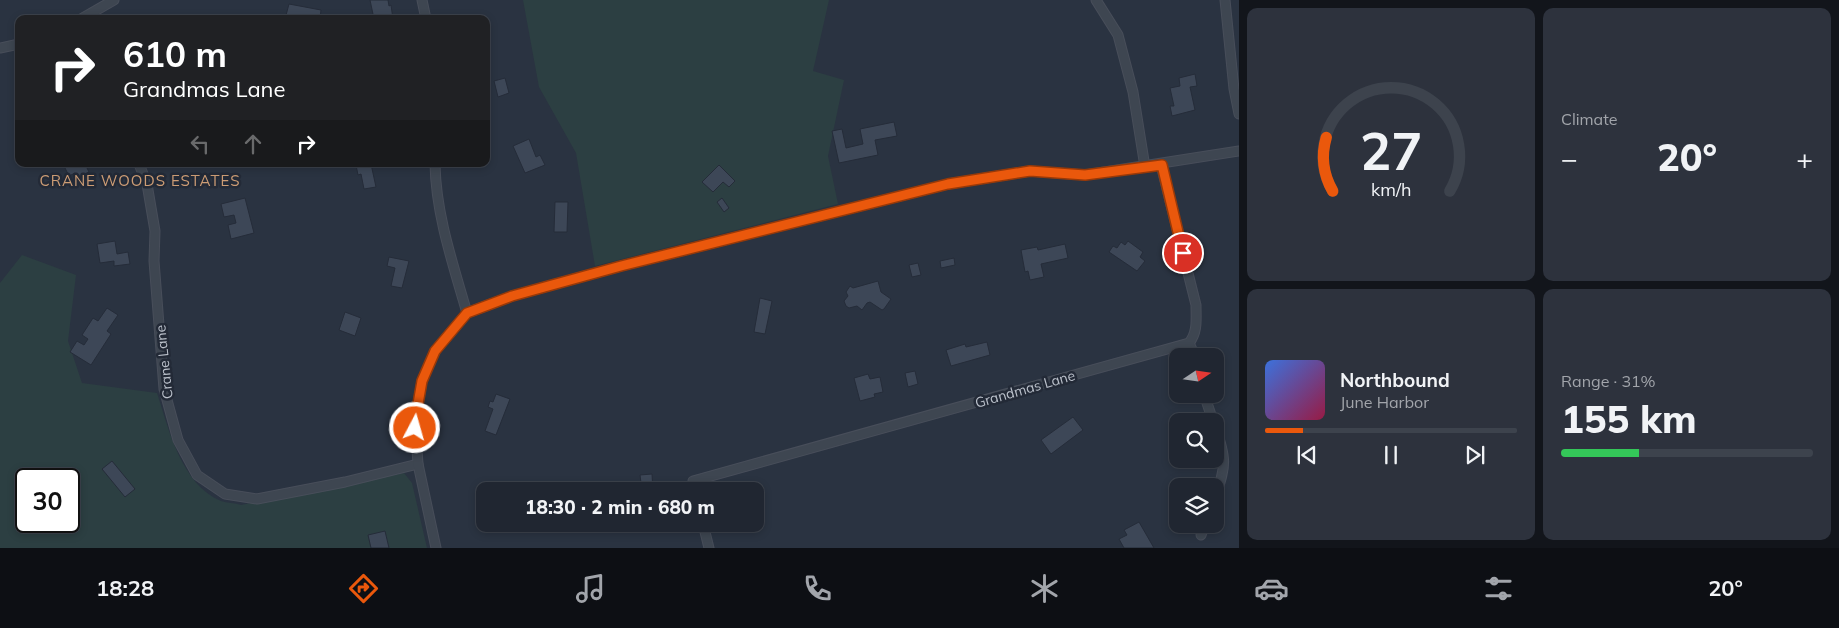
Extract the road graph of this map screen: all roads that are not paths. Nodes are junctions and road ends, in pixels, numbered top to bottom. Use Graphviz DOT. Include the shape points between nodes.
graph roads {
  1 [pos="114,0"];
  2 [pos="422,0"];
  3 [pos="1096,0"];
  4 [pos="1225,0"];
  5 [pos="89,15"];
  6 [pos="425,15"];
  7 [pos="15,45"];
  8 [pos="0,48"];
  9 [pos="1239,114"];
  10 [pos="1239,151"];
  11 [pos="1162,165"];
  12 [pos="140,167"];
  13 [pos="435,167"];
  14 [pos="1145,167"];
  15 [pos="467,313"];
  16 [pos="1189,343"];
  17 [pos="1192,348"];
  18 [pos="1224,455"];
  19 [pos="418,464"];
  20 [pos="1224,468"];
  21 [pos="693,482"];
  22 [pos="706,532"];
  23 [pos="436,548"];
  24 [pos="709,548"];
  1 -- 5 [label="street"];
  2 -- 6 [label="street"];
  3 -- 14 [label="street" via="1118,35 1133,92"];
  4 -- 9 [label="street"];
  7 -- 8 [label="street"];
  10 -- 11 [label="street"];
  11 -- 14 [label="street"];
  11 -- 16 [label="street" via="1196,306 1194,337"];
  12 -- 19 [label="street, Crane Lane" via="147,184 155,231 154,261 164,389 178,440 197,475 225,494 257,498 345,482"];
  13 -- 15 [label="street" via="440,216"];
  14 -- 15 [label="street" via="1085,175 1030,171 948,184 621,266 512,296"];
  15 -- 19 [label="street" via="435,351 422,381 415,421"];
  16 -- 17 [label="street"];
  16 -- 21 [label="street, Grandmas Lane"];
  18 -- 20 [label="street"];
  19 -- 23 [label="street"];
  22 -- 24 [label="street"];
}
